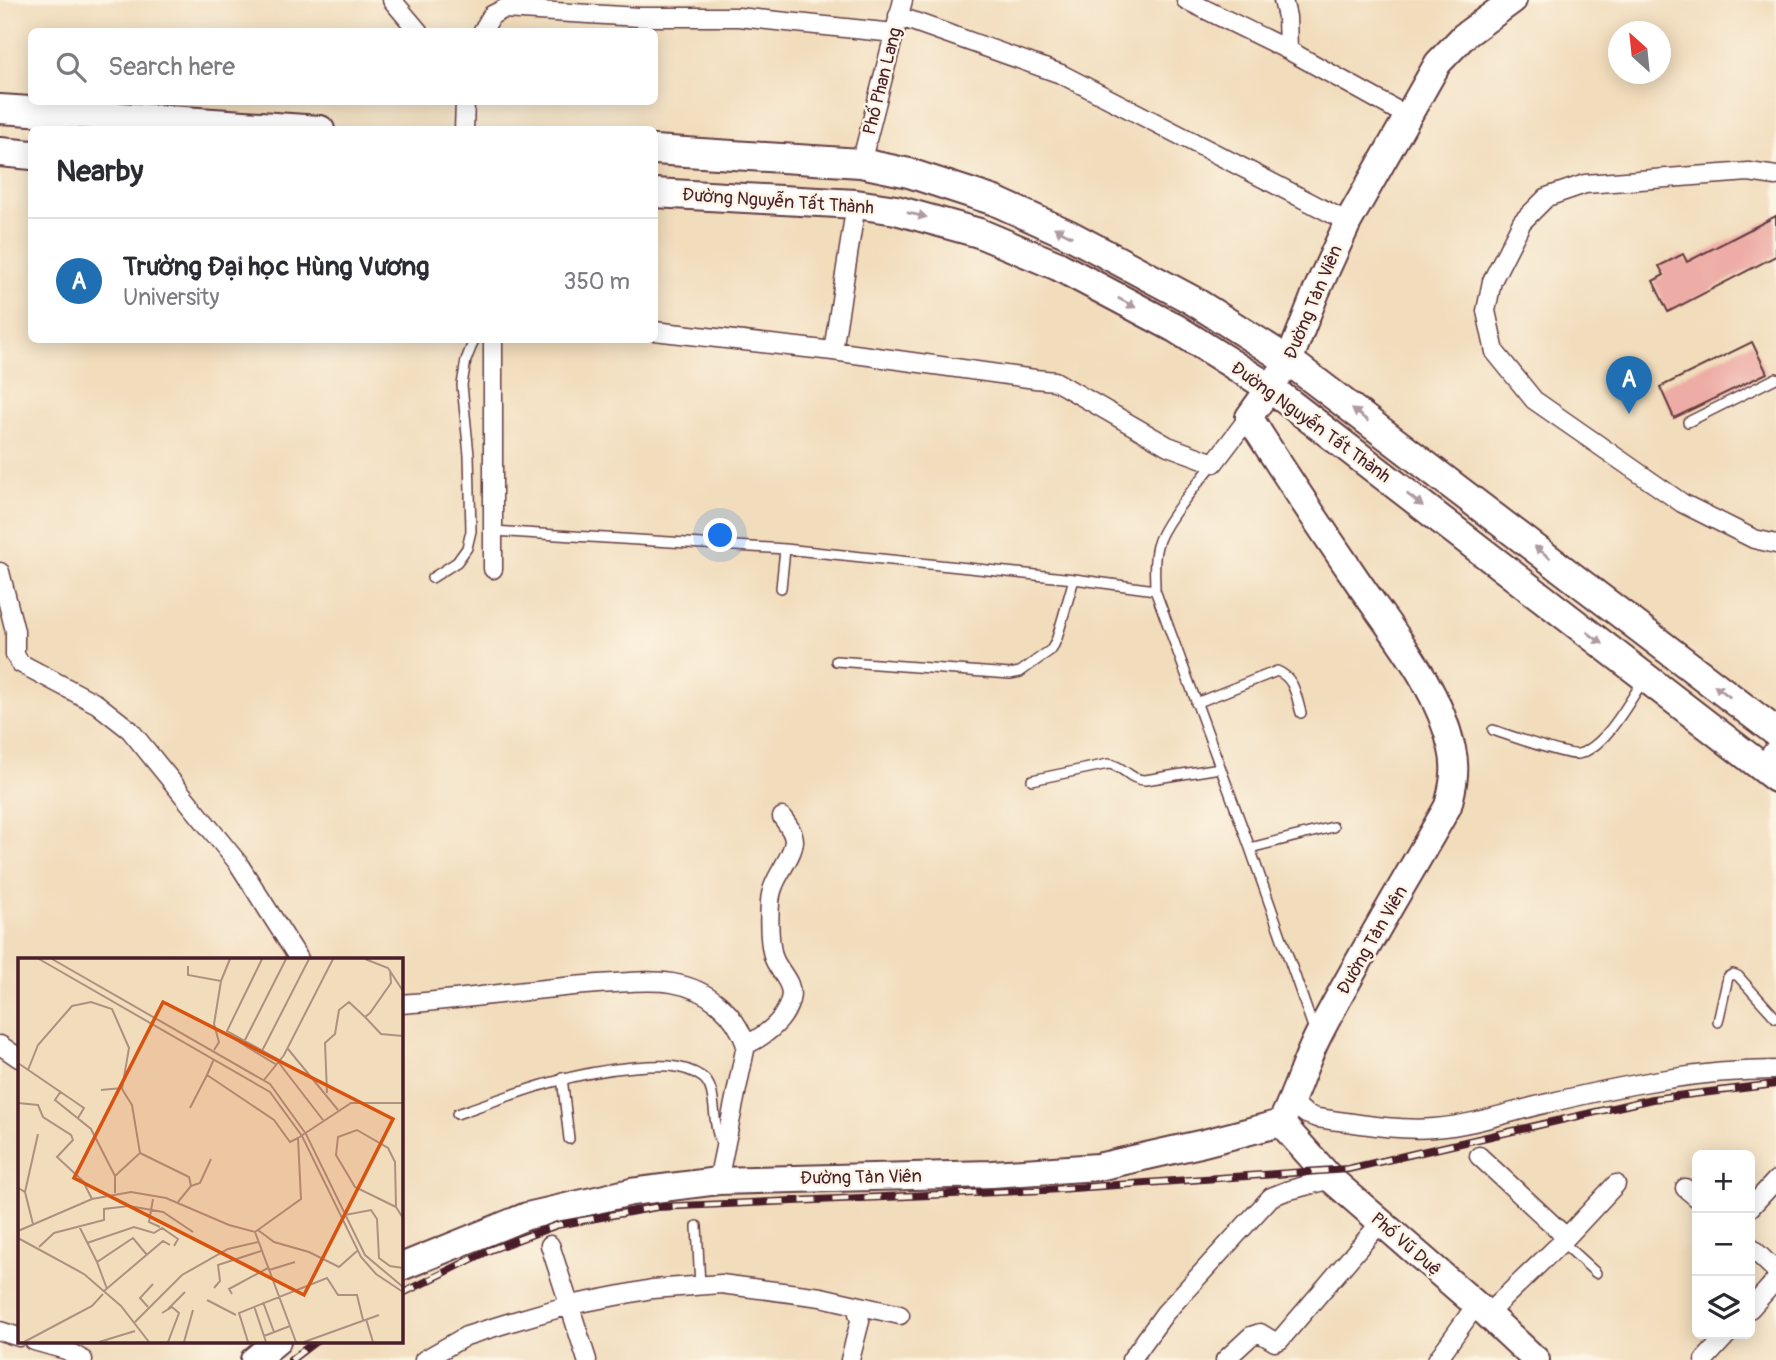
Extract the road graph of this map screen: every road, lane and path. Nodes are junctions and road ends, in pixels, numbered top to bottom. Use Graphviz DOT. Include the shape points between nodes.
graph roads {
  1 [pos="392,0"];
  2 [pos="1186,0"];
  3 [pos="1283,0"];
  4 [pos="1513,0"];
  5 [pos="898,16"];
  6 [pos="416,28"];
  7 [pos="484,28"];
  8 [pos="1288,50"];
  9 [pos="466,105"];
  10 [pos="0,109"];
  11 [pos="1409,117"];
  12 [pos="278,126"];
  13 [pos="464,126"];
  14 [pos="658,150"];
  15 [pos="0,152"];
  16 [pos="28,155"];
  17 [pos="861,163"];
  18 [pos="1776,176"];
  19 [pos="658,193"];
  20 [pos="856,204"];
  21 [pos="1348,222"];
  22 [pos="658,331"];
  23 [pos="473,343"];
  24 [pos="493,343"];
  25 [pos="833,351"];
  26 [pos="1289,361"];
  27 [pos="1776,378"];
  28 [pos="1270,388"];
  29 [pos="1249,417"];
  30 [pos="1688,422"];
  31 [pos="1214,463"];
  32 [pos="493,531"];
  33 [pos="1776,544"];
  34 [pos="785,550"];
  35 [pos="493,569"];
  36 [pos="0,572"];
  37 [pos="432,578"];
  38 [pos="1074,579"];
  39 [pos="781,587"];
  40 [pos="1155,590"];
  41 [pos="8,659"];
  42 [pos="836,661"];
  43 [pos="1646,677"];
  44 [pos="1196,702"];
  45 [pos="1301,713"];
  46 [pos="1493,730"];
  47 [pos="1776,732"];
  48 [pos="1771,763"];
  49 [pos="1220,768"];
  50 [pos="1032,780"];
  51 [pos="782,817"];
  52 [pos="1333,827"];
  53 [pos="1250,848"];
  54 [pos="298,958"];
  55 [pos="402,1004"];
  56 [pos="1776,1018"];
  57 [pos="1718,1022"];
  58 [pos="1317,1038"];
  59 [pos="0,1045"];
  60 [pos="746,1045"];
  61 [pos="18,1057"];
  62 [pos="1776,1070"];
  63 [pos="562,1077"];
  64 [pos="1286,1112"];
  65 [pos="457,1114"];
  66 [pos="569,1139"];
  67 [pos="725,1148"];
  68 [pos="1479,1156"];
  69 [pos="1331,1179"];
  70 [pos="1776,1180"];
  71 [pos="718,1181"];
  72 [pos="1616,1184"];
  73 [pos="1755,1203"];
  74 [pos="1381,1222"];
  75 [pos="697,1226"];
  76 [pos="1564,1240"];
  77 [pos="550,1244"];
  78 [pos="1755,1251"];
  79 [pos="402,1267"];
  80 [pos="1776,1271"];
  81 [pos="1596,1273"];
  82 [pos="1776,1280"];
  83 [pos="700,1286"];
  84 [pos="1755,1303"];
  85 [pos="570,1305"];
  86 [pos="856,1305"];
  87 [pos="1482,1310"];
  88 [pos="900,1315"];
  89 [pos="0,1331"];
  90 [pos="18,1337"];
  91 [pos="1723,1339"];
  92 [pos="38,1342"];
  93 [pos="276,1342"];
  94 [pos="82,1360"];
  95 [pos="254,1360"];
  96 [pos="424,1360"];
  97 [pos="587,1360"];
  98 [pos="850,1360"];
  99 [pos="1131,1360"];
  100 [pos="1225,1360"];
  101 [pos="1437,1360"];
  102 [pos="1536,1360"];
  103 [pos="1704,1360"];
  1 -- 6 [label="street"];
  2 -- 8 [label="street"];
  3 -- 8 [label="street"];
  4 -- 11 [label="street, Đường Tản Viên" via="1464,36 1438,63"];
  5 -- 7 [label="street" via="639,17 505,9 492,15"];
  5 -- 17 [label="street, Phố Phan Lang"];
  5 -- 21 [label="street" via="1061,74"];
  8 -- 11 [label="street"];
  9 -- 13 [label="street"];
  10 -- 12 [label="main road" via="154,114"];
  11 -- 21 [label="street, Đường Tản Viên"];
  14 -- 17 [label="main road, Đường Nguyễn Tất Thành"];
  15 -- 16 [label="main road"];
  26 -- 17 [label="main road, Đường Nguyễn Tất Thành, one-way" via="1192,300 1039,220 949,184"];
  18 -- 33 [label="street" via="1749,172 1585,184 1547,197 1522,222 1492,281 1486,312 1495,352 1534,400 1682,503 1754,539"];
  19 -- 20 [label="main road, Đường Nguyễn Tất Thành"];
  20 -- 25 [label="street"];
  20 -- 28 [label="main road, Đường Nguyễn Tất Thành, one-way" via="934,219 1025,251 1175,328"];
  21 -- 26 [label="street, Đường Tản Viên"];
  22 -- 25 [label="street"];
  23 -- 37 [label="lane" via="463,385 471,531 457,562"];
  24 -- 32 [label="street"];
  25 -- 31 [label="street" via="1055,381 1168,446"];
  26 -- 28 [label="street, Đường Tản Viên"];
  47 -- 26 [label="main road, Đường Nguyễn Tất Thành, one-way"];
  27 -- 30 [label="lane"];
  28 -- 29 [label="street, Đường Tản Viên"];
  28 -- 43 [label="main road, Đường Nguyễn Tất Thành, one-way"];
  29 -- 31 [label="street"];
  29 -- 58 [label="street, Đường Tản Viên" via="1425,677 1452,750 1455,778 1448,806"];
  31 -- 40 [label="lane" via="1162,532"];
  32 -- 34 [label="lane"];
  32 -- 35 [label="street"];
  34 -- 38 [label="lane"];
  34 -- 39 [label="lane"];
  36 -- 41 [label="street" via="15,631"];
  38 -- 40 [label="lane"];
  38 -- 42 [label="lane" via="1052,649 1020,672"];
  40 -- 44 [label="lane"];
  41 -- 54 [label="street" via="97,704 130,730 238,863"];
  43 -- 46 [label="lane" via="1608,732 1591,749 1576,755"];
  43 -- 48 [label="main road, Đường Nguyễn Tất Thành"];
  44 -- 45 [label="lane" via="1277,671 1292,682"];
  44 -- 49 [label="lane"];
  49 -- 50 [label="lane" via="1135,780 1117,764 1108,764"];
  49 -- 53 [label="lane"];
  51 -- 60 [label="street" via="794,842 772,886 772,945 791,998 782,1018"];
  52 -- 53 [label="lane"];
  53 -- 58 [label="lane"];
  55 -- 60 [label="street" via="573,986 673,983 701,992 727,1011 740,1027"];
  56 -- 57 [label="lane" via="1732,974"];
  58 -- 64 [label="street, Đường Tản Viên"];
  59 -- 61 [label="street"];
  60 -- 67 [label="street"];
  62 -- 64 [label="street" via="1674,1076 1465,1125 1431,1128"];
  63 -- 65 [label="lane"];
  63 -- 66 [label="lane"];
  63 -- 67 [label="lane" via="663,1065 703,1077 711,1087 715,1129"];
  64 -- 69 [label="street, Phố Vũ Duệ"];
  64 -- 71 [label="street, Đường Tản Viên" via="1200,1144 1098,1167"];
  67 -- 71 [label="street"];
  68 -- 76 [label="street"];
  69 -- 74 [label="street, Phố Vũ Duệ"];
  69 -- 99 [label="street" via="1271,1197"];
  70 -- 73 [label="street"];
  71 -- 79 [label="street, Đường Tản Viên" via="631,1192 527,1216"];
  72 -- 76 [label="street"];
  74 -- 87 [label="street, Phố Vũ Duệ"];
  74 -- 100 [label="street" via="1280,1340 1275,1342 1260,1333 1251,1336"];
  75 -- 83 [label="lane"];
  76 -- 81 [label="lane"];
  76 -- 87 [label="street"];
  77 -- 85 [label="street"];
  78 -- 80 [label="street"];
  82 -- 84 [label="street"];
  83 -- 85 [label="street" via="652,1289"];
  83 -- 86 [label="street" via="771,1290"];
  85 -- 96 [label="street" via="466,1336"];
  85 -- 97 [label="street"];
  86 -- 88 [label="street"];
  86 -- 98 [label="street" via="860,1321"];
  87 -- 101 [label="street"];
  87 -- 102 [label="street, Phố Vũ Duệ"];
  89 -- 90 [label="street"];
  91 -- 103 [label="street"];
  92 -- 94 [label="street"];
  93 -- 95 [label="street"];
}
